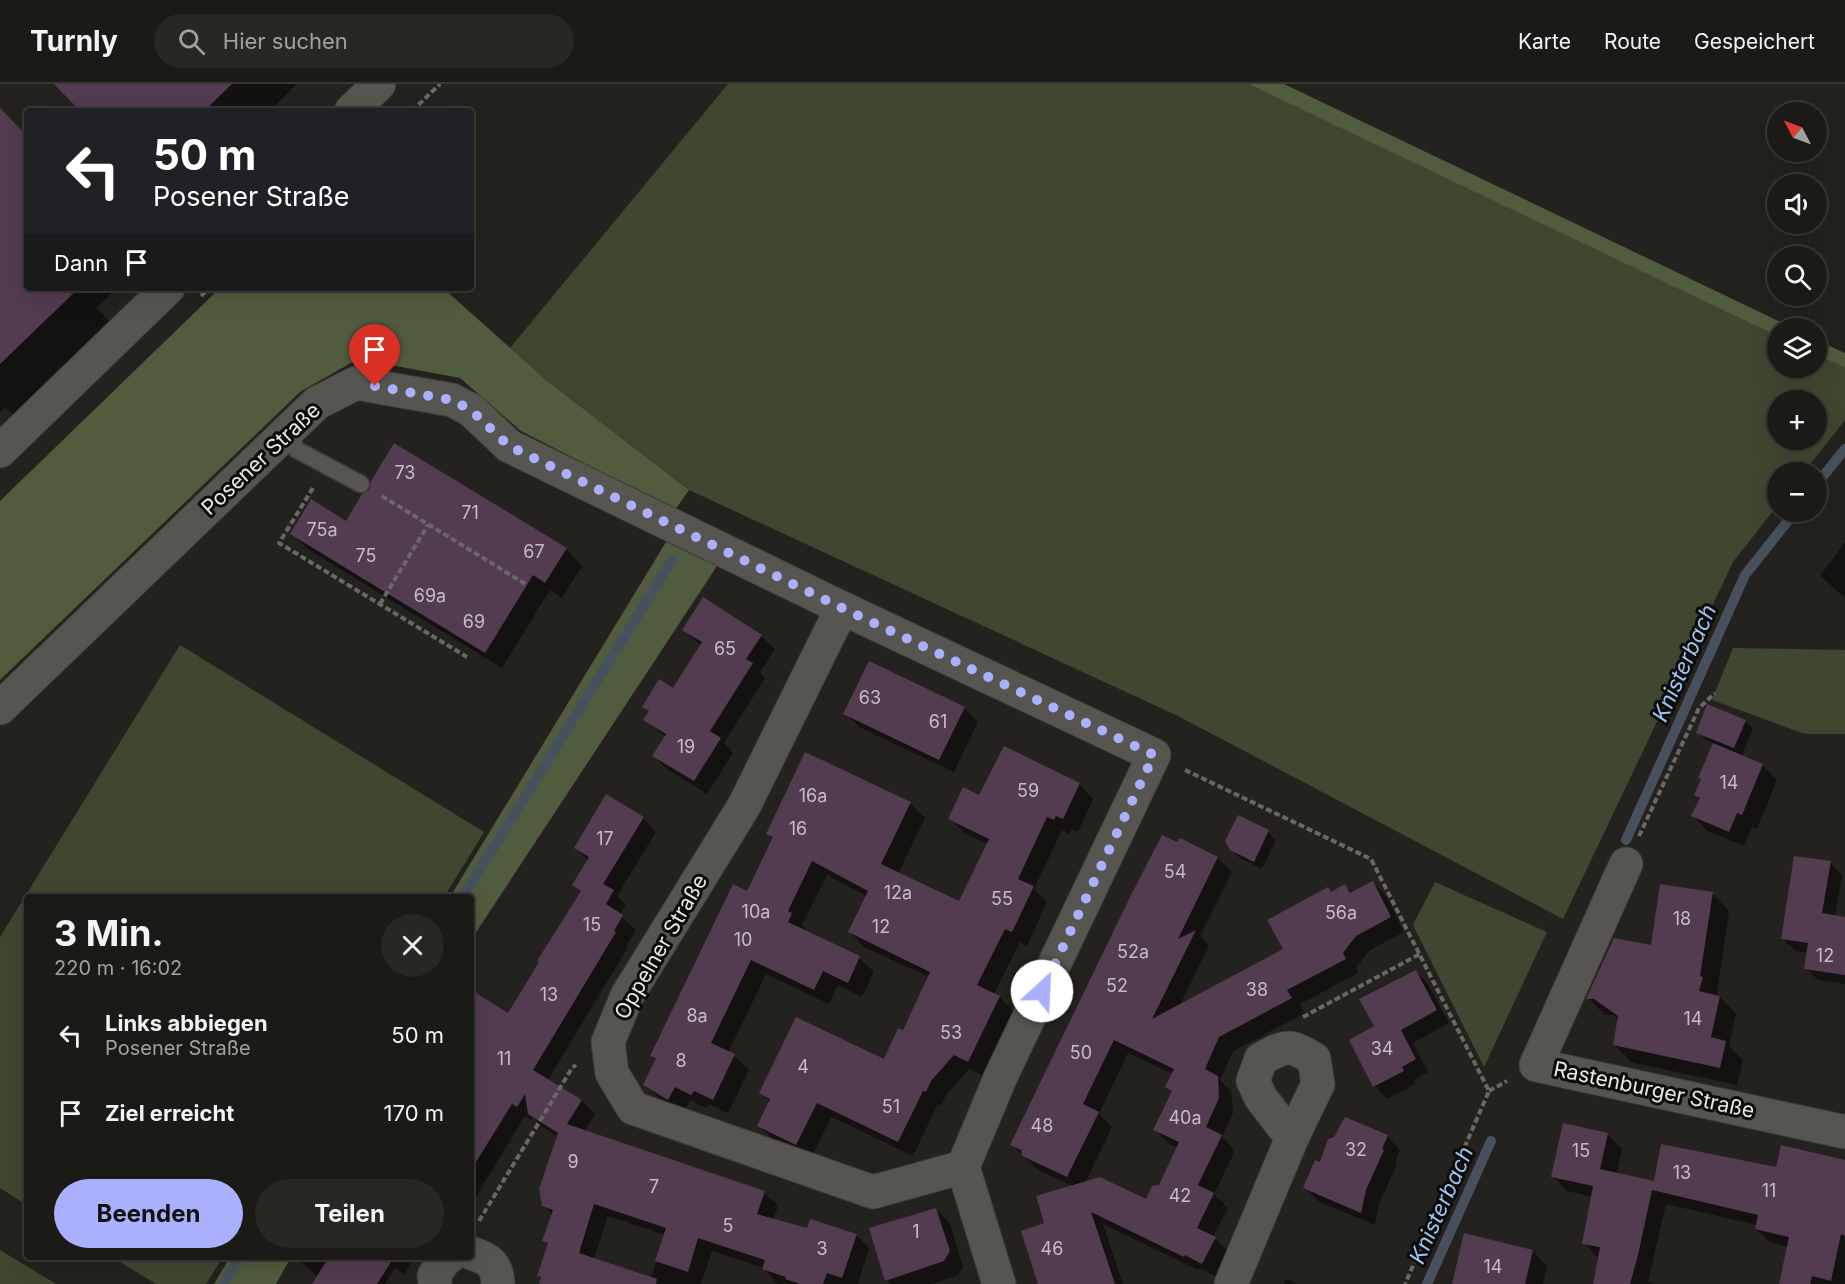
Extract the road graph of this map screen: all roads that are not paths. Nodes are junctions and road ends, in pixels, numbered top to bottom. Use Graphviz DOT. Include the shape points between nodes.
graph roads {
  1 [pos="379,84"];
  2 [pos="354,108"];
  3 [pos="165,291"];
  4 [pos="286,434"];
  5 [pos="0,451"];
  6 [pos="361,484"];
  7 [pos="842,608"];
  8 [pos="0,708"];
  9 [pos="1626,864"];
  10 [pos="1845,1132"];
  11 [pos="1292,1138"];
  12 [pos="963,1167"];
  13 [pos="474,1239"];
  14 [pos="447,1260"];
  15 [pos="435,1284"];
  16 [pos="498,1284"];
  17 [pos="999,1284"];
  18 [pos="1231,1284"];
  1 -- 2 [label="street"];
  3 -- 5 [label="street"];
  4 -- 6 [label="lane" via="297,450"];
  4 -- 7 [label="street, Posener Straße" via="317,404 356,383 452,400 471,410 509,446"];
  4 -- 8 [label="street, Posener Straße"];
  7 -- 12 [label="street, Posener Straße" via="1154,755 1001,1076"];
  7 -- 12 [label="street, Oppelner Straße" via="744,807 627,996 608,1042 612,1073 633,1108 873,1192"];
  9 -- 10 [label="street, Rastenburger Straße" via="1536,1065"];
  11 -- 11 [label="street" via="1318,1084 1314,1059 1294,1047 1261,1059 1253,1081"];
  11 -- 18 [label="street"];
  12 -- 17 [label="street"];
  13 -- 16 [label="street" via="497,1272"];
  14 -- 15 [label="street" via="434,1276"];
}
